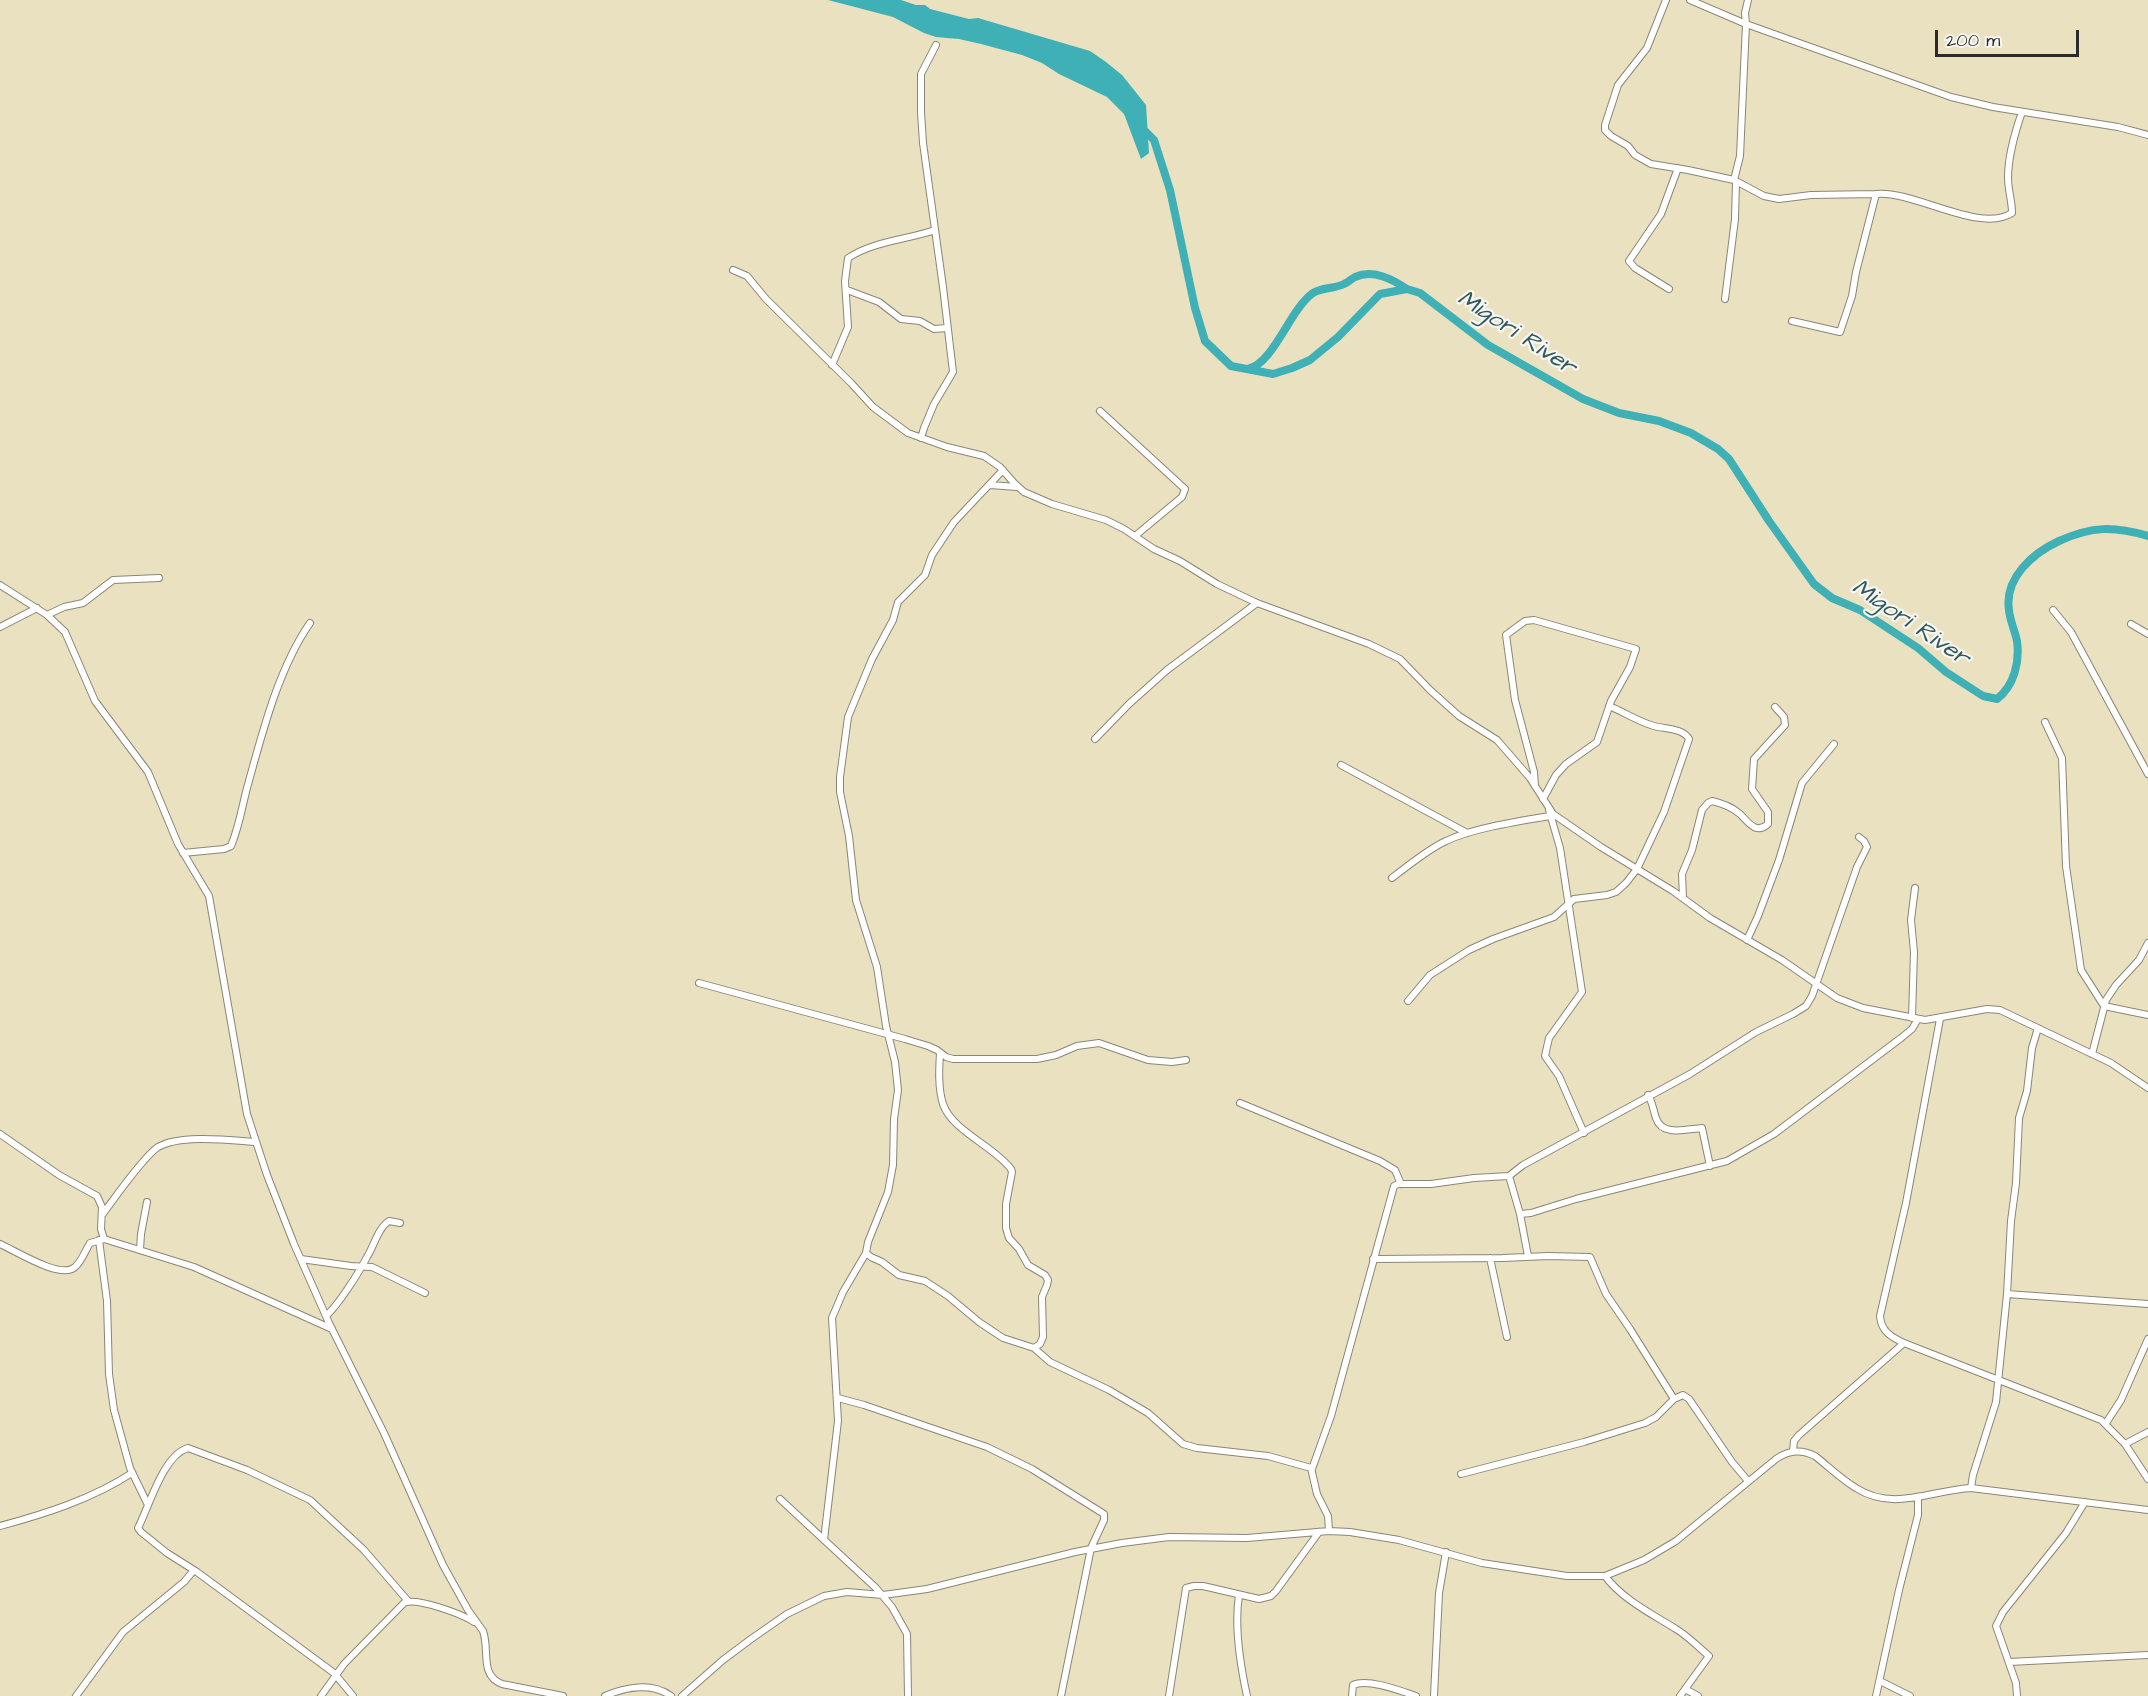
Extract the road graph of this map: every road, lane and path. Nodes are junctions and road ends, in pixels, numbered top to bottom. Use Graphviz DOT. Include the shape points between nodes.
graph roads {
  1 [pos="1666,0"];
  2 [pos="1690,0"];
  3 [pos="1748,0"];
  4 [pos="1746,24"];
  5 [pos="936,45"];
  6 [pos="2022,111"];
  7 [pos="2148,135"];
  8 [pos="1678,168"];
  9 [pos="1735,180"];
  10 [pos="1876,194"];
  11 [pos="935,230"];
  12 [pos="732,270"];
  13 [pos="1669,289"];
  14 [pos="847,290"];
  15 [pos="1725,299"];
  16 [pos="1792,321"];
  17 [pos="947,328"];
  18 [pos="832,365"];
  19 [pos="1100,411"];
  20 [pos="921,438"];
  21 [pos="1004,470"];
  22 [pos="990,484"];
  23 [pos="1017,487"];
  24 [pos="1135,536"];
  25 [pos="159,578"];
  26 [pos="0,585"];
  27 [pos="1257,603"];
  28 [pos="37,608"];
  29 [pos="2053,610"];
  30 [pos="47,615"];
  31 [pos="310,623"];
  32 [pos="2131,624"];
  33 [pos="0,627"];
  34 [pos="2148,634"];
  35 [pos="1610,706"];
  36 [pos="1775,707"];
  37 [pos="2045,722"];
  38 [pos="1095,739"];
  39 [pos="1834,744"];
  40 [pos="1341,765"];
  41 [pos="2148,774"];
  42 [pos="1535,786"];
  43 [pos="1543,799"];
  44 [pos="1548,807"];
  45 [pos="1550,816"];
  46 [pos="1467,833"];
  47 [pos="1859,837"];
  48 [pos="183,853"];
  49 [pos="1637,869"];
  50 [pos="1392,878"];
  51 [pos="1915,888"];
  52 [pos="1683,898"];
  53 [pos="1568,904"];
  54 [pos="1747,940"];
  55 [pos="2148,943"];
  56 [pos="699,983"];
  57 [pos="1816,984"];
  58 [pos="1408,1001"];
  59 [pos="2104,1006"];
  60 [pos="2148,1015"];
  61 [pos="1915,1019"];
  62 [pos="1940,1019"];
  63 [pos="2038,1028"];
  64 [pos="889,1035"];
  65 [pos="940,1053"];
  66 [pos="2092,1054"];
  67 [pos="1186,1060"];
  68 [pos="2148,1088"];
  69 [pos="1648,1095"];
  70 [pos="1240,1103"];
  71 [pos="1584,1133"];
  72 [pos="0,1134"];
  73 [pos="255,1142"];
  74 [pos="1710,1166"];
  75 [pos="1509,1176"];
  76 [pos="1401,1184"];
  77 [pos="147,1202"];
  78 [pos="1520,1214"];
  79 [pos="102,1215"];
  80 [pos="400,1222"];
  81 [pos="101,1239"];
  82 [pos="0,1244"];
  83 [pos="140,1249"];
  84 [pos="866,1253"];
  85 [pos="1528,1256"];
  86 [pos="1490,1258"];
  87 [pos="301,1259"];
  88 [pos="1373,1259"];
  89 [pos="362,1266"];
  90 [pos="425,1293"];
  91 [pos="2007,1294"];
  92 [pos="2148,1304"];
  93 [pos="326,1316"];
  94 [pos="333,1330"];
  95 [pos="1508,1337"];
  96 [pos="2148,1339"];
  97 [pos="1904,1343"];
  98 [pos="1034,1348"];
  99 [pos="1998,1379"];
  100 [pos="838,1398"];
  101 [pos="1674,1400"];
  102 [pos="2106,1424"];
  103 [pos="2148,1432"];
  104 [pos="2125,1444"];
  105 [pos="1793,1451"];
  106 [pos="1312,1469"];
  107 [pos="132,1473"];
  108 [pos="1461,1473"];
  109 [pos="2148,1479"];
  110 [pos="1748,1481"];
  111 [pos="1971,1488"];
  112 [pos="1918,1497"];
  113 [pos="780,1499"];
  114 [pos="2085,1502"];
  115 [pos="147,1503"];
  116 [pos="2148,1510"];
  117 [pos="0,1526"];
  118 [pos="1329,1531"];
  119 [pos="1319,1532"];
  120 [pos="824,1540"];
  121 [pos="1091,1548"];
  122 [pos="1446,1552"];
  123 [pos="194,1570"];
  124 [pos="1605,1576"];
  125 [pos="1239,1594"];
  126 [pos="883,1595"];
  127 [pos="408,1601"];
  128 [pos="477,1624"];
  129 [pos="2148,1655"];
  130 [pos="2009,1662"];
  131 [pos="336,1675"];
  132 [pos="1880,1681"];
  133 [pos="1685,1689"];
  134 [pos="76,1696"];
  135 [pos="321,1696"];
  136 [pos="353,1696"];
  137 [pos="563,1696"];
  138 [pos="605,1696"];
  139 [pos="671,1696"];
  140 [pos="682,1696"];
  141 [pos="908,1696"];
  142 [pos="1061,1696"];
  143 [pos="1169,1696"];
  144 [pos="1247,1696"];
  145 [pos="1352,1696"];
  146 [pos="1416,1696"];
  147 [pos="1434,1696"];
  148 [pos="1680,1696"];
  149 [pos="1698,1696"];
  150 [pos="1876,1696"];
  151 [pos="1910,1696"];
  152 [pos="2017,1696"];
  1 -- 8 [label="street" via="1647,48 1618,86 1605,127 1635,155 1651,164"];
  2 -- 4 [label="street"];
  3 -- 4 [label="street"];
  4 -- 6 [label="street" via="1942,94"];
  4 -- 9 [label="street" via="1740,156"];
  5 -- 11 [label="street" via="921,74 923,143"];
  6 -- 7 [label="street"];
  6 -- 10 [label="street" via="2011,156 2009,215 1974,216 1898,195"];
  8 -- 9 [label="street"];
  8 -- 13 [label="street" via="1660,214 1629,261"];
  9 -- 10 [label="street" via="1764,196 1779,199"];
  9 -- 15 [label="street" via="1735,219"];
  10 -- 16 [label="street" via="1840,332"];
  11 -- 14 [label="street" via="851,256 846,265"];
  11 -- 17 [label="street"];
  12 -- 18 [label="street" via="747,276"];
  14 -- 17 [label="street" via="879,302 901,319 920,321 934,329"];
  14 -- 18 [label="street" via="848,327"];
  17 -- 20 [label="street" via="953,372 934,404"];
  18 -- 20 [label="street" via="873,407"];
  19 -- 24 [label="street" via="1185,489 1182,497"];
  20 -- 21 [label="street" via="984,456"];
  21 -- 22 [label="street"];
  21 -- 23 [label="street"];
  22 -- 23 [label="street"];
  22 -- 64 [label="street" via="954,522 932,555 924,577 898,602 848,717 840,792 856,900 875,958"];
  23 -- 24 [label="street" via="1052,504 1106,520"];
  24 -- 27 [label="street"];
  25 -- 30 [label="street" via="113,580 83,603"];
  26 -- 28 [label="street"];
  27 -- 38 [label="street" via="1167,670"];
  27 -- 42 [label="street" via="1400,659 1459,716 1497,740"];
  28 -- 30 [label="street"];
  28 -- 33 [label="street"];
  29 -- 41 [label="street" via="2071,632"];
  30 -- 48 [label="street" via="69,638 99,708 148,772"];
  31 -- 48 [label="street" via="291,656 270,709 231,846"];
  32 -- 34 [label="street"];
  35 -- 42 [label="street" via="1636,649 1534,620 1525,621 1507,633 1513,691"];
  35 -- 43 [label="street" via="1596,744 1566,764"];
  35 -- 49 [label="street" via="1688,737 1668,802"];
  36 -- 52 [label="street" via="1784,717 1785,725 1755,757 1751,783 1768,812 1768,824 1757,828 1725,806 1712,801 1706,804 1682,874"];
  37 -- 59 [label="street" via="2062,758 2066,866 2081,970"];
  39 -- 54 [label="street" via="1802,783 1779,860"];
  40 -- 46 [label="street"];
  42 -- 43 [label="street"];
  43 -- 44 [label="street"];
  44 -- 45 [label="street"];
  44 -- 49 [label="street" via="1566,824"];
  45 -- 46 [label="street"];
  45 -- 53 [label="street" via="1560,848"];
  46 -- 50 [label="street" via="1437,845"];
  47 -- 57 [label="street" via="1867,847"];
  48 -- 73 [label="street" via="211,902"];
  49 -- 52 [label="street"];
  49 -- 53 [label="street" via="1616,892 1574,899"];
  51 -- 61 [label="street" via="1911,920"];
  52 -- 54 [label="street"];
  53 -- 58 [label="street" via="1554,917 1459,956 1430,975"];
  53 -- 71 [label="street" via="1582,992 1549,1038 1545,1055 1559,1076"];
  54 -- 57 [label="street"];
  55 -- 59 [label="street"];
  56 -- 64 [label="street"];
  57 -- 61 [label="street" via="1855,1006"];
  57 -- 69 [label="street" via="1801,1010"];
  59 -- 60 [label="street"];
  59 -- 66 [label="street"];
  61 -- 62 [label="street"];
  61 -- 74 [label="street" via="1912,1029 1901,1038 1774,1134 1734,1158"];
  62 -- 63 [label="street" via="1993,1009"];
  62 -- 97 [label="street" via="1904,1213 1880,1316 1885,1332"];
  63 -- 66 [label="street"];
  63 -- 91 [label="street" via="2019,1118"];
  64 -- 65 [label="street"];
  64 -- 84 [label="street" via="898,1090 893,1165 887,1197"];
  65 -- 67 [label="street" via="953,1059 1037,1059 1099,1043 1148,1060"];
  65 -- 98 [label="street" via="943,1106 962,1128 1011,1169 1007,1233 1028,1265 1048,1280 1042,1297 1043,1338"];
  66 -- 68 [label="street" via="2121,1068"];
  69 -- 71 [label="street"];
  69 -- 74 [label="street" via="1661,1127 1702,1128"];
  70 -- 76 [label="street" via="1380,1161 1395,1170"];
  71 -- 75 [label="street"];
  72 -- 79 [label="street" via="97,1196"];
  73 -- 79 [label="street" via="199,1140 161,1146"];
  73 -- 87 [label="street"];
  74 -- 78 [label="street"];
  75 -- 76 [label="street"];
  75 -- 78 [label="street"];
  76 -- 88 [label="street" via="1392,1190"];
  77 -- 83 [label="street"];
  78 -- 85 [label="street"];
  79 -- 81 [label="street"];
  80 -- 89 [label="street" via="383,1225"];
  81 -- 82 [label="street" via="88,1246 77,1266 63,1272"];
  81 -- 83 [label="street"];
  81 -- 107 [label="street" via="109,1374 114,1410"];
  83 -- 94 [label="street" via="215,1276"];
  84 -- 98 [label="street" via="899,1275 929,1283 1003,1338"];
  84 -- 100 [label="street" via="832,1318"];
  85 -- 86 [label="street"];
  85 -- 101 [label="street" via="1590,1257 1606,1294"];
  86 -- 88 [label="street"];
  86 -- 95 [label="street"];
  87 -- 89 [label="street"];
  87 -- 93 [label="street"];
  88 -- 106 [label="street" via="1331,1416"];
  89 -- 90 [label="street" via="380,1270"];
  89 -- 93 [label="street"];
  91 -- 92 [label="street"];
  91 -- 99 [label="street"];
  93 -- 94 [label="street"];
  94 -- 128 [label="street" via="450,1578"];
  96 -- 102 [label="street"];
  97 -- 99 [label="street"];
  97 -- 105 [label="street" via="1799,1434"];
  98 -- 106 [label="street" via="1050,1362 1148,1413 1189,1447 1259,1455"];
  99 -- 102 [label="street"];
  99 -- 111 [label="street" via="1993,1417"];
  100 -- 120 [label="street"];
  100 -- 121 [label="street" via="987,1447 1038,1473 1104,1514"];
  101 -- 108 [label="street" via="1645,1423"];
  101 -- 110 [label="street" via="1683,1395 1689,1398"];
  102 -- 104 [label="street"];
  103 -- 104 [label="street"];
  104 -- 109 [label="street"];
  105 -- 110 [label="street"];
  105 -- 112 [label="street" via="1815,1456 1857,1489 1873,1496 1888,1500"];
  106 -- 118 [label="street" via="1317,1494 1328,1516"];
  107 -- 115 [label="street"];
  107 -- 117 [label="street" via="74,1502"];
  110 -- 124 [label="street" via="1671,1544 1635,1565"];
  111 -- 112 [label="street"];
  111 -- 114 [label="street"];
  112 -- 132 [label="street" via="1918,1515"];
  113 -- 120 [label="street"];
  114 -- 116 [label="street"];
  114 -- 130 [label="street" via="1998,1620 1996,1629"];
  115 -- 123 [label="street" via="139,1530"];
  115 -- 127 [label="street" via="175,1458 190,1448 310,1500 364,1550"];
  118 -- 119 [label="street"];
  118 -- 122 [label="street" via="1364,1534"];
  119 -- 121 [label="street" via="1247,1538 1169,1537"];
  119 -- 125 [label="street" via="1271,1596 1259,1599"];
  120 -- 126 [label="street"];
  121 -- 126 [label="street" via="927,1589"];
  121 -- 142 [label="street"];
  122 -- 124 [label="street" via="1545,1574"];
  122 -- 147 [label="street" via="1439,1593"];
  123 -- 131 [label="street"];
  123 -- 134 [label="street" via="123,1632"];
  124 -- 133 [label="street" via="1709,1656"];
  125 -- 143 [label="street" via="1199,1586 1186,1588"];
  125 -- 144 [label="street" via="1240,1660"];
  126 -- 140 [label="street" via="836,1593 787,1614 740,1646"];
  126 -- 141 [label="street" via="907,1631"];
  127 -- 128 [label="street" via="453,1612"];
  127 -- 131 [label="street"];
  128 -- 137 [label="street" via="486,1641 486,1669 495,1682"];
  129 -- 130 [label="street"];
  130 -- 152 [label="street"];
  131 -- 135 [label="street"];
  131 -- 136 [label="street"];
  132 -- 150 [label="street"];
  132 -- 151 [label="street"];
  133 -- 148 [label="street"];
  133 -- 149 [label="street"];
  138 -- 139 [label="street" via="641,1687"];
  145 -- 146 [label="street" via="1353,1685 1359,1682"];
}
